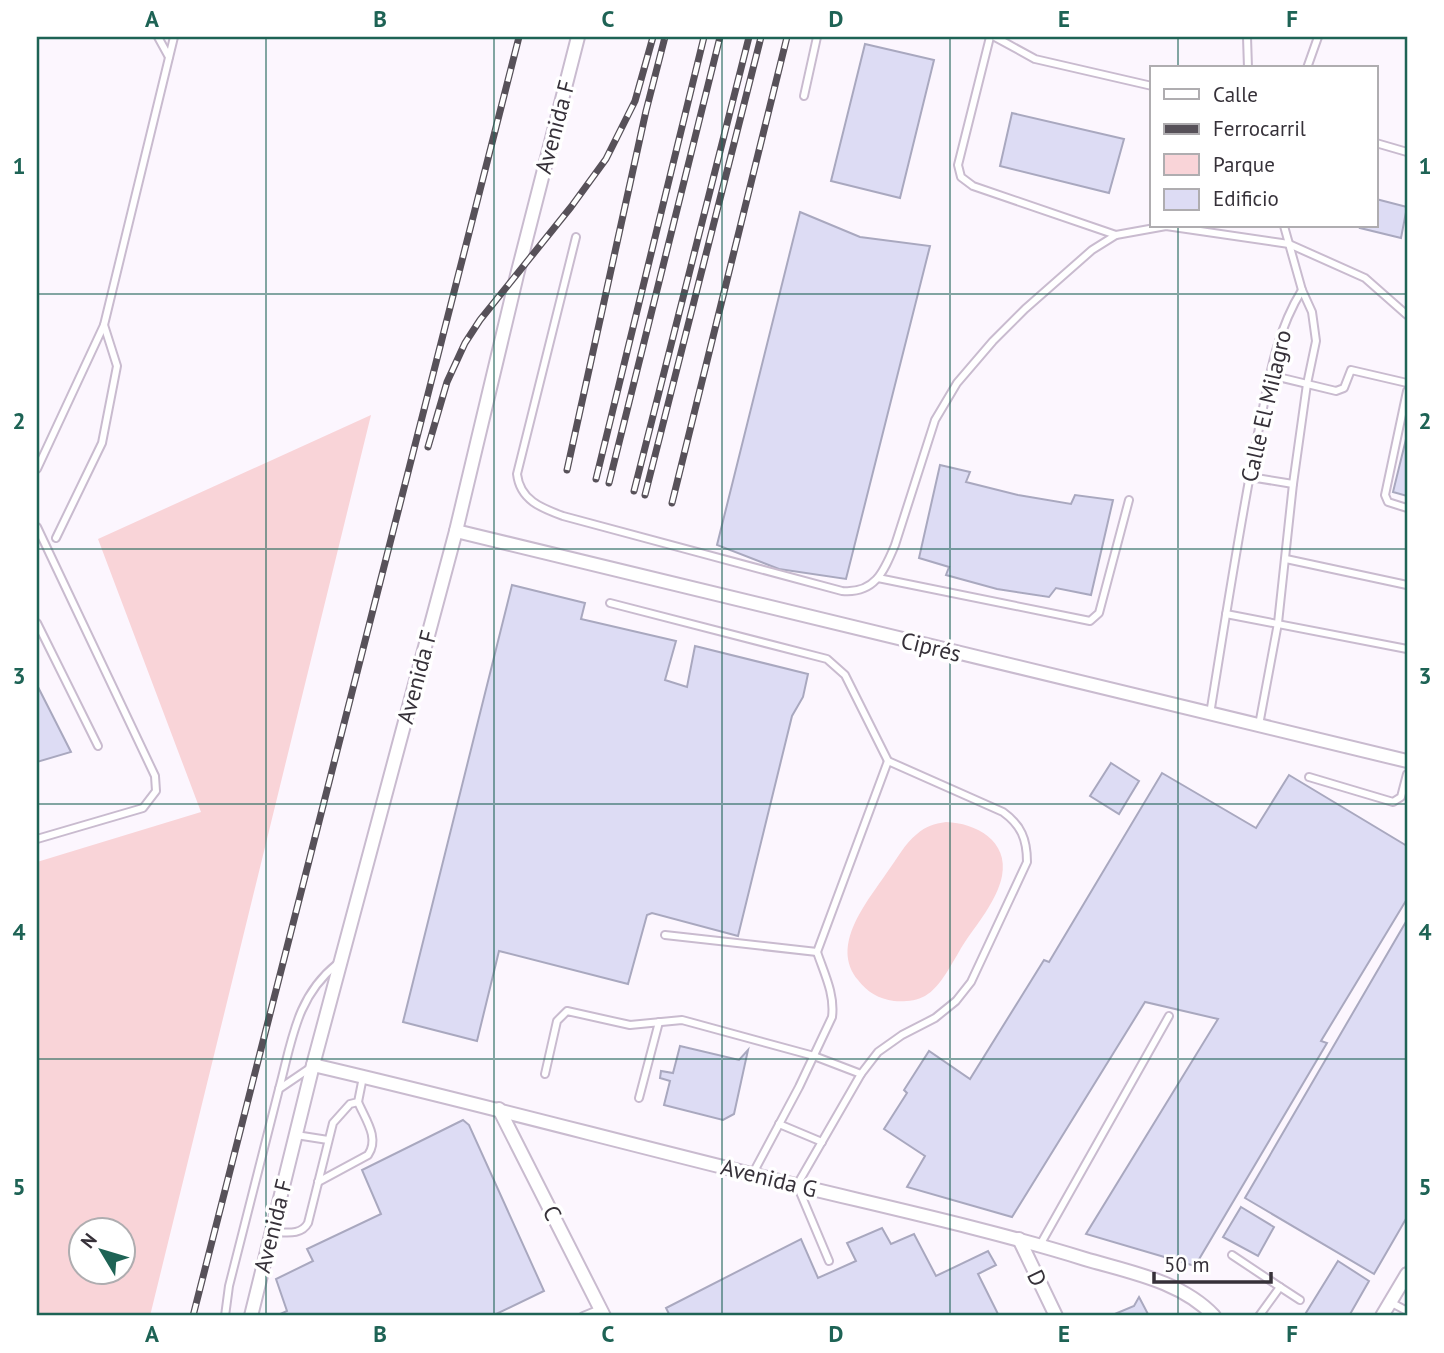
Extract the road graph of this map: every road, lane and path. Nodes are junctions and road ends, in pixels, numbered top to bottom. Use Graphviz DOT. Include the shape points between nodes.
graph roads {
  1 [pos="158,37"];
  2 [pos="174,37"];
  3 [pos="578,37"];
  4 [pos="817,37"];
  5 [pos="990,37"];
  6 [pos="995,37"];
  7 [pos="1247,37"];
  8 [pos="1318,37"];
  9 [pos="169,57"];
  10 [pos="1248,66"];
  11 [pos="1308,66"];
  12 [pos="1150,86"];
  13 [pos="804,96"];
  14 [pos="1378,144"];
  15 [pos="1407,152"];
  16 [pos="1156,228"];
  17 [pos="1181,228"];
  18 [pos="1284,228"];
  19 [pos="1116,235"];
  20 [pos="576,237"];
  21 [pos="1289,244"];
  22 [pos="1303,290"];
  23 [pos="1407,315"];
  24 [pos="104,325"];
  25 [pos="1270,375"];
  26 [pos="1407,383"];
  27 [pos="1307,384"];
  28 [pos="1407,391"];
  29 [pos="37,470"];
  30 [pos="1250,477"];
  31 [pos="1293,484"];
  32 [pos="1129,500"];
  33 [pos="1407,508"];
  34 [pos="37,527"];
  35 [pos="456,531"];
  36 [pos="56,538"];
  37 [pos="1286,559"];
  38 [pos="878,578"];
  39 [pos="1407,585"];
  40 [pos="610,603"];
  41 [pos="1226,614"];
  42 [pos="37,623"];
  43 [pos="1278,623"];
  44 [pos="1407,649"];
  45 [pos="1209,715"];
  46 [pos="1259,726"];
  47 [pos="98,746"];
  48 [pos="888,761"];
  49 [pos="1407,761"];
  50 [pos="1407,774"];
  51 [pos="1309,777"];
  52 [pos="37,838"];
  53 [pos="665,934"];
  54 [pos="817,951"];
  55 [pos="341,961"];
  56 [pos="1169,1016"];
  57 [pos="659,1022"];
  58 [pos="814,1056"];
  59 [pos="313,1065"];
  60 [pos="545,1074"];
  61 [pos="861,1074"];
  62 [pos="363,1077"];
  63 [pos="279,1089"];
  64 [pos="639,1098"];
  65 [pos="358,1102"];
  66 [pos="499,1109"];
  67 [pos="779,1124"];
  68 [pos="296,1135"];
  69 [pos="328,1140"];
  70 [pos="822,1142"];
  71 [pos="752,1175"];
  72 [pos="318,1182"];
  73 [pos="797,1185"];
  74 [pos="272,1232"];
  75 [pos="1018,1239"];
  76 [pos="1040,1245"];
  77 [pos="1232,1255"];
  78 [pos="829,1261"];
  79 [pos="1407,1274"];
  80 [pos="1280,1287"];
  81 [pos="1300,1300"];
  82 [pos="1390,1302"];
  83 [pos="1407,1311"];
  84 [pos="602,1313"];
  85 [pos="225,1316"];
  86 [pos="251,1316"];
  87 [pos="583,1316"];
  88 [pos="1056,1316"];
  89 [pos="1214,1316"];
  90 [pos="1259,1316"];
  91 [pos="1382,1316"];
  1 -- 9 [label="lane"];
  2 -- 9 [label="lane"];
  3 -- 35 [label="street, Avenida F"];
  4 -- 13 [label="lane"];
  5 -- 19 [label="lane" via="958,166 961,177 973,186"];
  6 -- 12 [label="lane" via="1035,59"];
  7 -- 10 [label="lane"];
  8 -- 11 [label="lane"];
  9 -- 24 [label="lane"];
  14 -- 15 [label="lane"];
  16 -- 19 [label="lane"];
  17 -- 21 [label="lane"];
  18 -- 21 [label="lane"];
  19 -- 38 [label="lane" via="1092,250 1025,309 957,383 935,419 895,545"];
  20 -- 38 [label="lane" via="517,474 524,495 563,516 842,591 867,588"];
  21 -- 22 [label="lane"];
  21 -- 23 [label="lane" via="1365,278"];
  22 -- 25 [label="lane, Calle El Milagro" via="1283,326"];
  22 -- 27 [label="lane, Calle El Milagro" via="1316,341"];
  24 -- 29 [label="lane"];
  24 -- 36 [label="lane" via="117,366 102,443"];
  25 -- 27 [label="lane"];
  25 -- 30 [label="lane, Calle El Milagro"];
  26 -- 27 [label="lane" via="1352,370 1340,391"];
  27 -- 31 [label="lane, Calle El Milagro"];
  28 -- 33 [label="lane" via="1385,497 1391,504"];
  30 -- 31 [label="lane"];
  30 -- 41 [label="lane, Calle El Milagro"];
  31 -- 37 [label="lane, Calle El Milagro"];
  32 -- 38 [label="lane" via="1099,613 1090,621"];
  34 -- 52 [label="lane" via="155,776 156,791 143,808"];
  35 -- 45 [label="street, Ciprés"];
  35 -- 55 [label="street, Avenida F"];
  37 -- 39 [label="lane"];
  37 -- 43 [label="lane, Calle El Milagro"];
  40 -- 48 [label="lane" via="827,659 845,676"];
  41 -- 43 [label="lane"];
  41 -- 45 [label="lane, Calle El Milagro"];
  42 -- 47 [label="lane"];
  43 -- 44 [label="lane"];
  43 -- 46 [label="lane, Calle El Milagro"];
  45 -- 46 [label="street, Ciprés"];
  46 -- 49 [label="street, Ciprés"];
  48 -- 54 [label="lane"];
  48 -- 61 [label="lane" via="1003,812 1022,831 1027,862 971,982 935,1018 878,1052"];
  50 -- 51 [label="lane" via="1401,797 1393,802"];
  53 -- 54 [label="lane"];
  54 -- 58 [label="lane" via="833,1004"];
  55 -- 59 [label="street, Avenida F"];
  55 -- 63 [label="lane" via="310,991"];
  56 -- 76 [label="lane"];
  57 -- 58 [label="lane" via="682,1020"];
  57 -- 60 [label="lane" via="621,1024 567,1011 557,1021"];
  57 -- 64 [label="lane"];
  58 -- 61 [label="lane"];
  58 -- 67 [label="lane"];
  59 -- 62 [label="street, Avenida G"];
  59 -- 63 [label="lane"];
  59 -- 68 [label="street, Avenida F"];
  61 -- 70 [label="lane"];
  62 -- 65 [label="lane"];
  62 -- 66 [label="street, Avenida G"];
  63 -- 85 [label="lane"];
  65 -- 69 [label="lane" via="341,1111"];
  65 -- 72 [label="lane" via="374,1138 372,1148 368,1155"];
  66 -- 71 [label="street, Avenida G"];
  66 -- 84 [label="street, C"];
  67 -- 70 [label="lane"];
  67 -- 71 [label="lane"];
  68 -- 69 [label="lane"];
  68 -- 74 [label="street, Avenida F"];
  69 -- 72 [label="lane"];
  70 -- 73 [label="lane"];
  71 -- 73 [label="street, Avenida G"];
  72 -- 74 [label="lane" via="304,1229"];
  73 -- 75 [label="street, Avenida G"];
  73 -- 78 [label="lane"];
  74 -- 86 [label="street, Avenida F"];
  75 -- 76 [label="street, Avenida G"];
  75 -- 88 [label="street, D"];
  76 -- 89 [label="street, Avenida G" via="1150,1278 1191,1297"];
  77 -- 80 [label="lane"];
  79 -- 82 [label="street"];
  80 -- 81 [label="lane"];
  80 -- 90 [label="lane"];
  82 -- 83 [label="lane"];
  82 -- 91 [label="street"];
  84 -- 87 [label="lane"];
}
